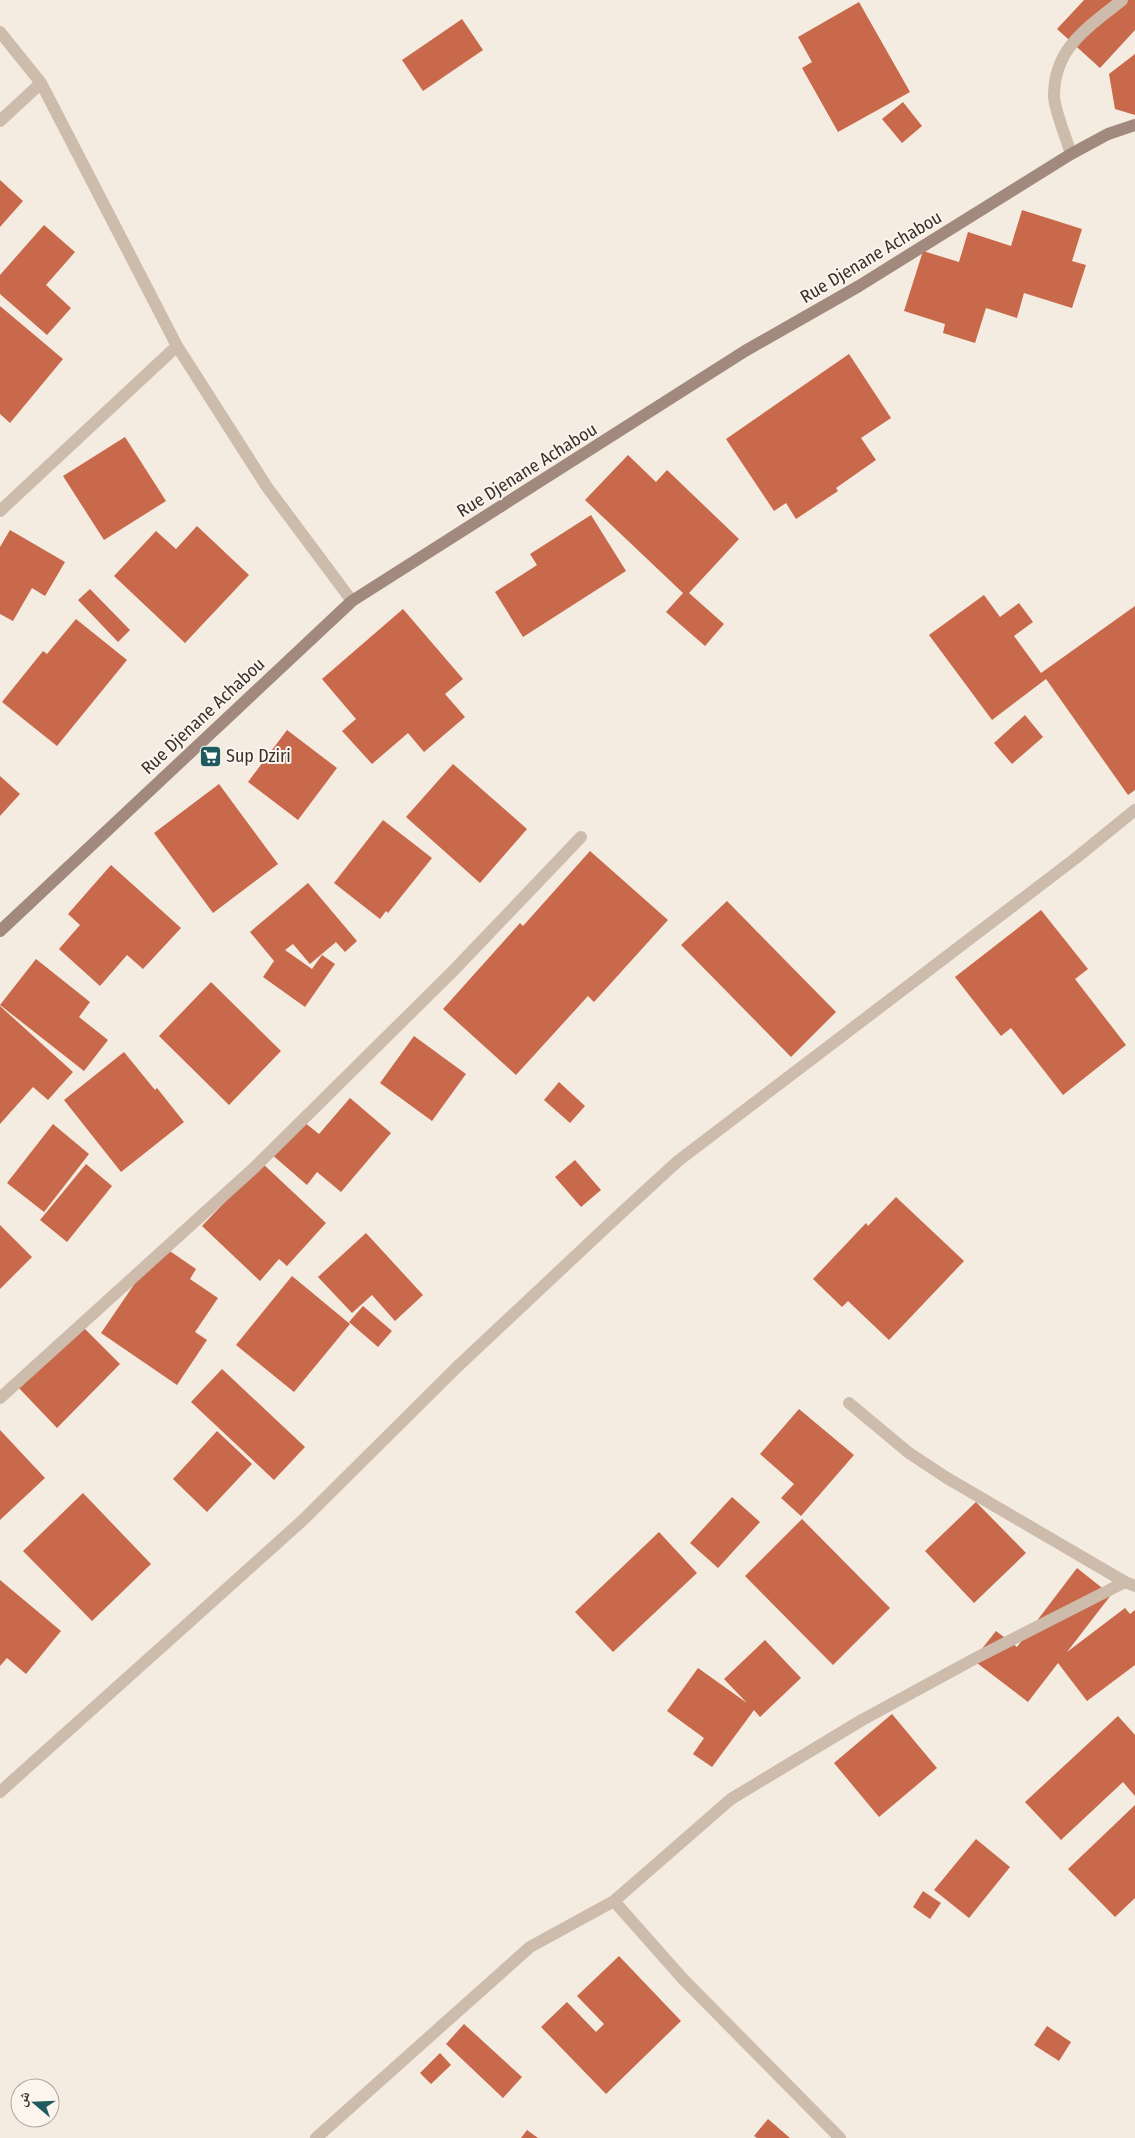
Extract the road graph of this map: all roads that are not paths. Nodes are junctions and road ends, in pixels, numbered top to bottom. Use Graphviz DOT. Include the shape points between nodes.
graph roads {
  1 [pos="1122,0"];
  2 [pos="0,32"];
  3 [pos="40,82"];
  4 [pos="0,122"];
  5 [pos="1135,125"];
  6 [pos="1071,154"];
  7 [pos="176,346"];
  8 [pos="0,511"];
  9 [pos="352,601"];
  10 [pos="1135,810"];
  11 [pos="581,837"];
  12 [pos="0,930"];
  13 [pos="0,1398"];
  14 [pos="849,1403"];
  15 [pos="1130,1584"];
  16 [pos="0,1792"];
  17 [pos="614,1901"];
  18 [pos="316,2138"];
  19 [pos="840,2138"];
  1 -- 6 [label="street" via="1078,37 1065,52 1058,68 1054,97"];
  2 -- 3 [label="street"];
  3 -- 4 [label="street"];
  3 -- 7 [label="street"];
  5 -- 6 [label="main road, Rue Djenane Achabou" via="1108,134"];
  6 -- 9 [label="main road, Rue Djenane Achabou" via="859,286 745,351"];
  7 -- 8 [label="street"];
  7 -- 9 [label="street" via="267,487"];
  9 -- 12 [label="main road, Rue Djenane Achabou"];
  10 -- 16 [label="street" via="678,1161 456,1368 303,1520"];
  11 -- 13 [label="street" via="454,970 255,1167"];
  14 -- 15 [label="street" via="909,1453 947,1478"];
  15 -- 17 [label="street" via="974,1659 862,1720 731,1799"];
  17 -- 18 [label="street" via="530,1947"];
  17 -- 19 [label="street" via="683,1979"];
}
